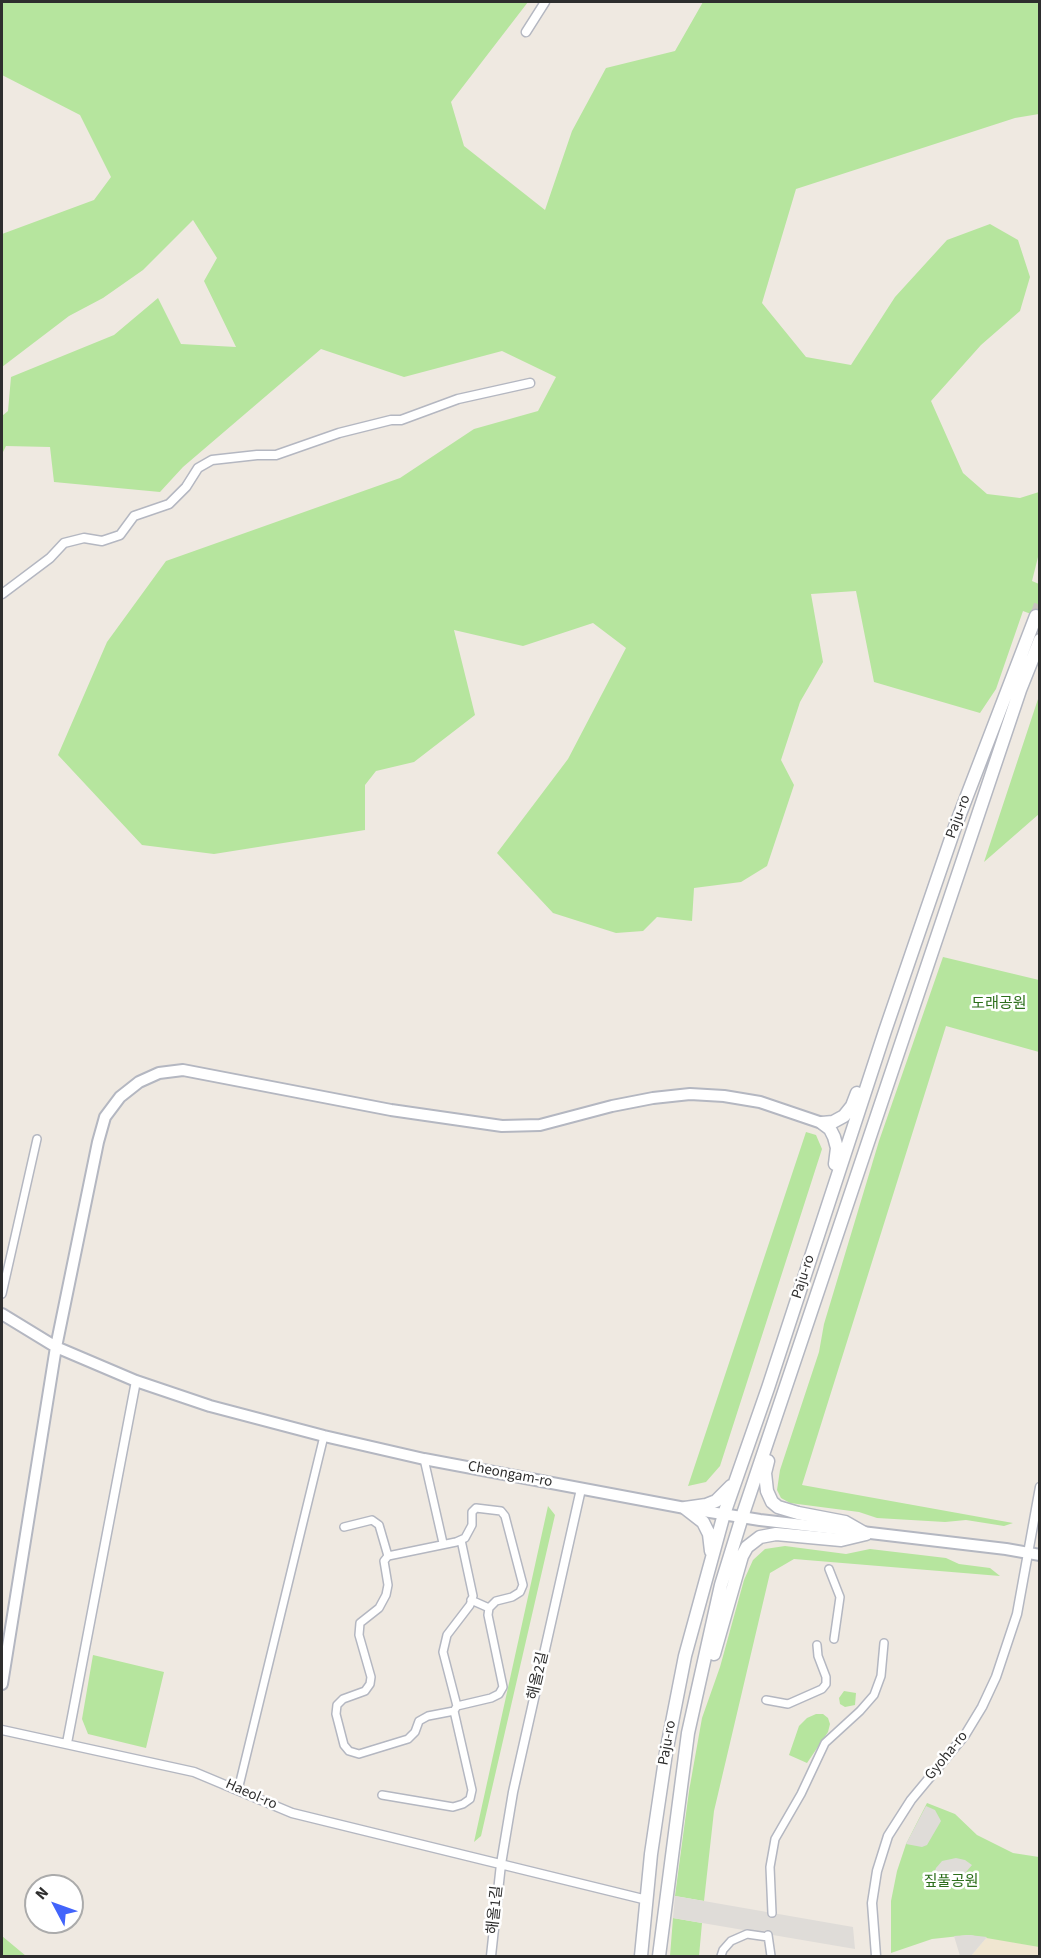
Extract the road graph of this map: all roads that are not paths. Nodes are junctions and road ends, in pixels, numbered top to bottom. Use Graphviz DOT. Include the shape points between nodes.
graph roads {
  1 [pos="546,2"];
  2 [pos="526,32"];
  3 [pos="530,383"];
  4 [pos="2,594"];
  5 [pos="1036,616"];
  6 [pos="1040,640"];
  7 [pos="881,1044"];
  8 [pos="822,1123"];
  9 [pos="37,1139"];
  10 [pos="832,1194"];
  11 [pos="2,1294"];
  12 [pos="2,1314"];
  13 [pos="800,1346"];
  14 [pos="56,1347"];
  15 [pos="136,1381"];
  16 [pos="324,1436"];
  17 [pos="424,1459"];
  18 [pos="739,1472"];
  19 [pos="581,1489"];
  20 [pos="1039,1490"];
  21 [pos="685,1508"];
  22 [pos="724,1514"];
  23 [pos="742,1517"];
  24 [pos="344,1527"];
  25 [pos="866,1534"];
  26 [pos="461,1540"];
  27 [pos="443,1543"];
  28 [pos="1028,1553"];
  29 [pos="1040,1555"];
  30 [pos="388,1556"];
  31 [pos="710,1564"];
  32 [pos="829,1569"];
  33 [pos="471,1600"];
  34 [pos="489,1608"];
  35 [pos="834,1639"];
  36 [pos="884,1643"];
  37 [pos="817,1645"];
  38 [pos="2,1684"];
  39 [pos="697,1694"];
  40 [pos="766,1700"];
  41 [pos="456,1708"];
  42 [pos="2,1730"];
  43 [pos="67,1743"];
  44 [pos="238,1790"];
  45 [pos="382,1795"];
  46 [pos="501,1864"];
  47 [pos="646,1900"];
  48 [pos="772,1913"];
  49 [pos="490,1956"];
  50 [pos="641,1956"];
  51 [pos="659,1956"];
  52 [pos="721,1956"];
  53 [pos="771,1956"];
  54 [pos="876,1956"];
  1 -- 2 [label="street"];
  3 -- 4 [label="street" via="458,399 401,420 339,433 276,455 212,460 198,468 170,504 134,516 120,536 64,543"];
  5 -- 7 [label="main road, Paju-ro" via="955,828"];
  6 -- 13 [label="main road, Paju-ro"];
  7 -- 8 [label="main road" via="868,1059 852,1106 844,1116"];
  7 -- 10 [label="main road, Paju-ro"];
  8 -- 10 [label="main road" via="830,1129 837,1148"];
  8 -- 14 [label="street" via="760,1102 690,1094 612,1106 540,1125 502,1126 391,1110 183,1071 159,1073 120,1097 105,1117"];
  9 -- 11 [label="street"];
  10 -- 18 [label="main road, Paju-ro"];
  12 -- 14 [label="street, Cheongam-ro"];
  13 -- 23 [label="main road, Paju-ro"];
  13 -- 25 [label="main road" via="765,1473 767,1491 778,1507 846,1522"];
  14 -- 15 [label="street, Cheongam-ro"];
  14 -- 38 [label="street"];
  15 -- 16 [label="street, Cheongam-ro" via="210,1407"];
  15 -- 43 [label="street"];
  16 -- 17 [label="street, Cheongam-ro"];
  16 -- 44 [label="street"];
  17 -- 19 [label="street, Cheongam-ro"];
  17 -- 27 [label="street"];
  18 -- 21 [label="main road" via="716,1501"];
  18 -- 22 [label="main road, Paju-ro"];
  19 -- 21 [label="street, Cheongam-ro"];
  19 -- 46 [label="street, 해올2길" via="513,1792"];
  20 -- 28 [label="street, Gyoha-ro"];
  21 -- 22 [label="street, Cheongam-ro"];
  21 -- 31 [label="main road" via="703,1522 709,1534"];
  22 -- 23 [label="street, Cheongam-ro"];
  22 -- 31 [label="main road, Paju-ro"];
  23 -- 25 [label="street, Cheongam-ro"];
  23 -- 39 [label="main road, Paju-ro"];
  24 -- 30 [label="street" via="372,1520 379,1525"];
  25 -- 28 [label="street, Cheongam-ro"];
  25 -- 39 [label="main road" via="841,1540 776,1534 760,1537 747,1547 711,1665"];
  26 -- 27 [label="street"];
  26 -- 33 [label="street"];
  26 -- 34 [label="street" via="472,1525 476,1508 501,1511 505,1516 523,1585 520,1592 496,1601"];
  27 -- 30 [label="street"];
  28 -- 29 [label="street, Cheongam-ro"];
  28 -- 54 [label="street, Gyoha-ro" via="1017,1614 982,1707 888,1836 872,1903"];
  30 -- 41 [label="street" via="384,1561 386,1595 379,1608 360,1623 358,1635 370,1684 365,1691 337,1705 344,1745 359,1754 385,1747 408,1739 419,1721 428,1716"];
  31 -- 47 [label="main road, Paju-ro" via="685,1656 666,1753"];
  32 -- 35 [label="street" via="840,1597"];
  33 -- 34 [label="street"];
  33 -- 41 [label="street" via="443,1644"];
  34 -- 41 [label="street" via="503,1687 491,1698"];
  36 -- 48 [label="street" via="881,1676 874,1695 825,1743 775,1839 770,1867"];
  37 -- 40 [label="street" via="826,1677 822,1689 788,1704"];
  39 -- 51 [label="main road, Paju-ro" via="688,1733"];
  41 -- 45 [label="street" via="472,1790 470,1799 453,1807"];
  42 -- 43 [label="street, Haeol-ro"];
  43 -- 44 [label="street, Haeol-ro" via="194,1772"];
  44 -- 46 [label="street, Haeol-ro" via="292,1813"];
  46 -- 47 [label="street, Haeol-ro"];
  46 -- 49 [label="street, 해올1길"];
  47 -- 50 [label="main road, Paju-ro"];
  52 -- 53 [label="street" via="731,1941 747,1935 768,1936"];
}
